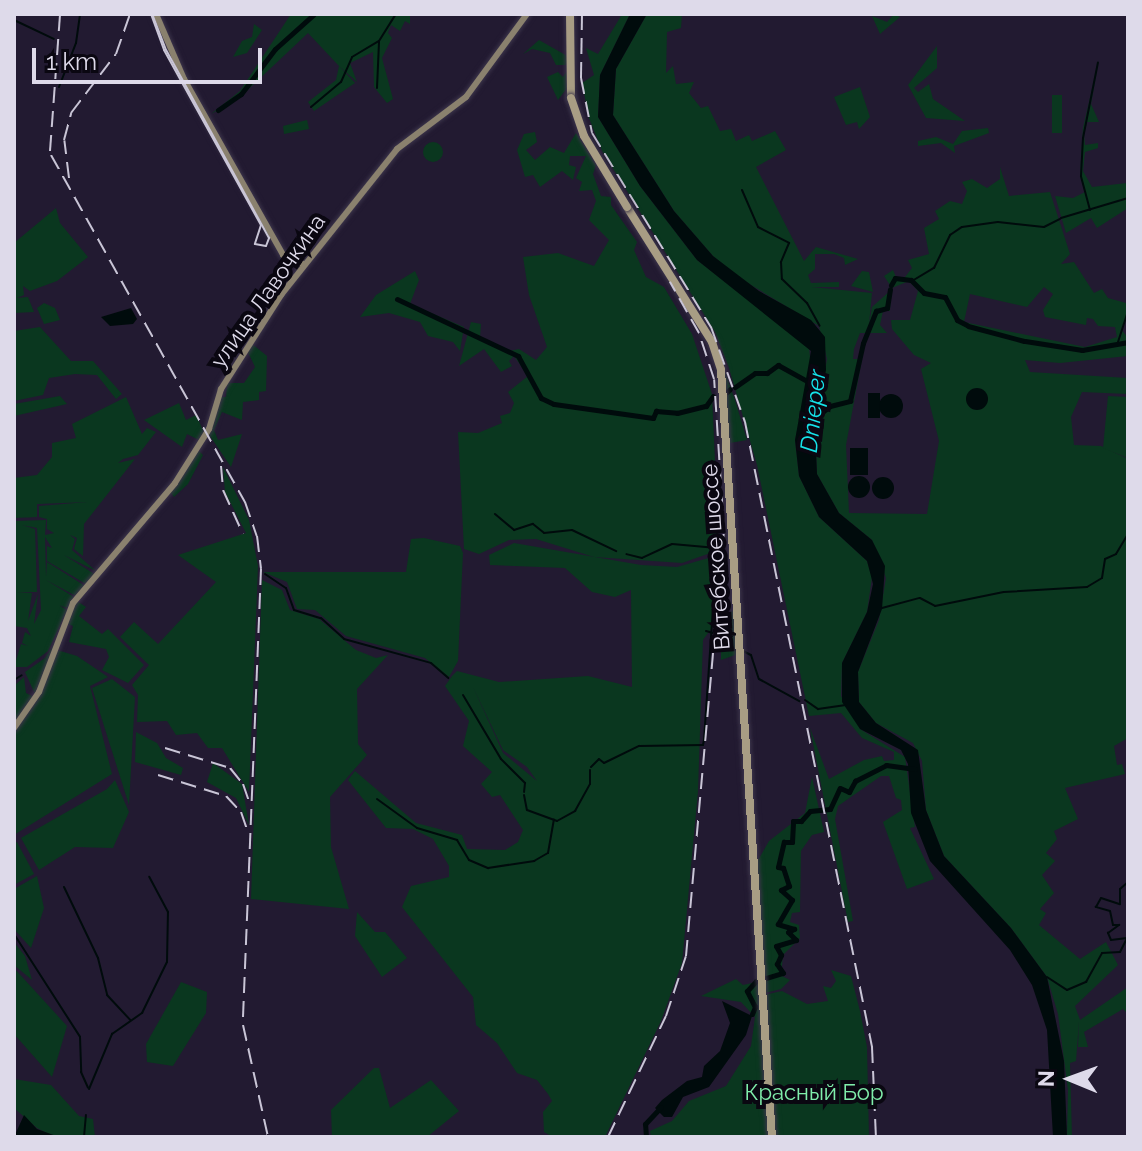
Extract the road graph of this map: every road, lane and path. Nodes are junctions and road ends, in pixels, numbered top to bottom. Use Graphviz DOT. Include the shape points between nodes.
graph roads {
  1 [pos="156,14"];
  2 [pos="527,14"];
  3 [pos="570,14"];
  4 [pos="303,264"];
  5 [pos="14,728"];
  6 [pos="772,1137"];
  1 -- 4 [label="main road" via="184,79 283,255"];
  2 -- 4 [label="main road, улица Лавочкина" via="466,97 398,147"];
  3 -- 6 [label="main road, Витебское шоссе, bridge" via="574,113 712,342 721,370"];
  4 -- 5 [label="main road, улица Лавочкина" via="221,389 209,429 175,483 68,612 39,692"];
}
